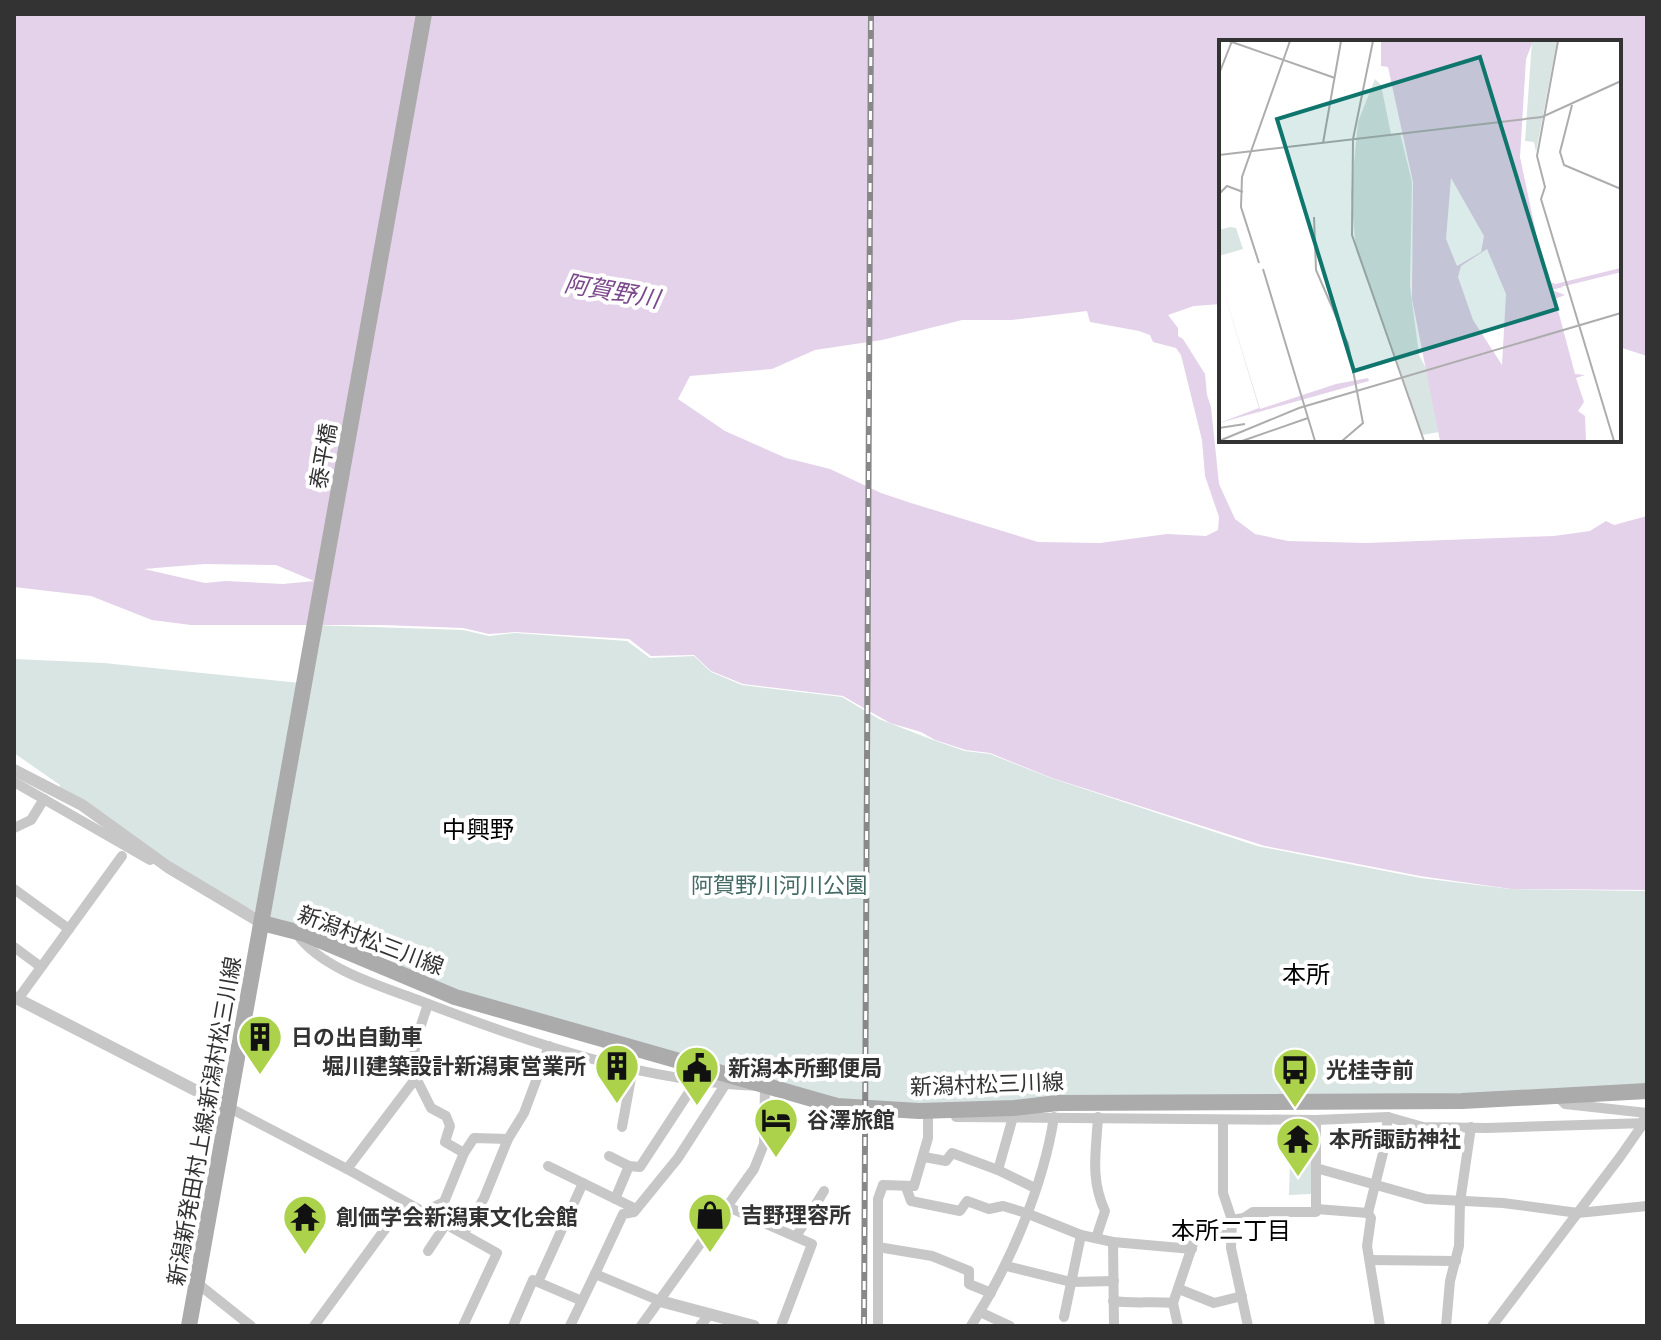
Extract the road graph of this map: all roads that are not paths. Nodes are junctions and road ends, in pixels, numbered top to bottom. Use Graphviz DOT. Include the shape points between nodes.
graph roads {
  1 [pos="424,14"];
  2 [pos="14,770"];
  3 [pos="14,782"];
  4 [pos="44,799"];
  5 [pos="14,828"];
  6 [pos="122,856"];
  7 [pos="160,861"];
  8 [pos="14,889"];
  9 [pos="264,915"];
  10 [pos="69,929"];
  11 [pos="295,932"];
  12 [pos="14,947"];
  13 [pos="41,967"];
  14 [pos="16,998"];
  15 [pos="428,1004"];
  16 [pos="549,1046"];
  17 [pos="633,1067"];
  18 [pos="416,1078"];
  19 [pos="697,1080"];
  20 [pos="725,1085"];
  21 [pos="765,1086"];
  22 [pos="1647,1091"];
  23 [pos="1557,1096"];
  24 [pos="228,1107"];
  25 [pos="923,1111"];
  26 [pos="1013,1117"];
  27 [pos="1054,1117"];
  28 [pos="1098,1117"];
  29 [pos="1388,1117"];
  30 [pos="1645,1118"];
  31 [pos="1223,1120"];
  32 [pos="1316,1120"];
  33 [pos="622,1127"];
  34 [pos="1471,1127"];
  35 [pos="508,1139"];
  36 [pos="464,1153"];
  37 [pos="609,1156"];
  38 [pos="924,1157"];
  39 [pos="548,1166"];
  40 [pos="629,1166"];
  41 [pos="1316,1168"];
  42 [pos="347,1169"];
  43 [pos="998,1170"];
  44 [pos="583,1183"];
  45 [pos="1374,1186"];
  46 [pos="906,1187"];
  47 [pos="1035,1188"];
  48 [pos="824,1191"];
  49 [pos="615,1199"];
  50 [pos="405,1202"];
  51 [pos="1460,1202"];
  52 [pos="1647,1206"];
  53 [pos="728,1207"];
  54 [pos="636,1209"];
  55 [pos="1316,1209"];
  56 [pos="423,1212"];
  57 [pos="1026,1213"];
  58 [pos="1368,1213"];
  59 [pos="1578,1213"];
  60 [pos="1232,1220"];
  61 [pos="446,1224"];
  62 [pos="464,1233"];
  63 [pos="797,1235"];
  64 [pos="1081,1235"];
  65 [pos="1231,1235"];
  66 [pos="1096,1238"];
  67 [pos="1113,1242"];
  68 [pos="878,1247"];
  69 [pos="1192,1249"];
  70 [pos="428,1251"];
  71 [pos="1370,1260"];
  72 [pos="1456,1261"];
  73 [pos="1006,1266"];
  74 [pos="595,1274"];
  75 [pos="1114,1281"];
  76 [pos="538,1282"];
  77 [pos="1071,1282"];
  78 [pos="197,1283"];
  79 [pos="1179,1289"];
  80 [pos="991,1293"];
  81 [pos="1242,1296"];
  82 [pos="582,1301"];
  83 [pos="660,1301"];
  84 [pos="1113,1301"];
  85 [pos="1173,1303"];
  86 [pos="980,1312"];
  87 [pos="710,1314"];
  88 [pos="1064,1317"];
  89 [pos="189,1326"];
  90 [pos="251,1326"];
  91 [pos="314,1326"];
  92 [pos="463,1326"];
  93 [pos="513,1326"];
  94 [pos="570,1326"];
  95 [pos="641,1326"];
  96 [pos="700,1326"];
  97 [pos="754,1326"];
  98 [pos="781,1326"];
  99 [pos="878,1326"];
  100 [pos="971,1326"];
  101 [pos="1010,1326"];
  102 [pos="1114,1326"];
  103 [pos="1178,1326"];
  104 [pos="1248,1326"];
  105 [pos="1380,1326"];
  106 [pos="1446,1326"];
  107 [pos="1492,1326"];
  1 -- 9 [label="main road, 泰平橋"];
  2 -- 7 [label="street" via="82,805"];
  3 -- 4 [label="street"];
  4 -- 5 [label="street" via="31,820"];
  4 -- 7 [label="street" via="149,860"];
  6 -- 10 [label="street"];
  7 -- 9 [label="street"];
  8 -- 10 [label="street"];
  9 -- 11 [label="main road, 新潟村松三川線"];
  9 -- 24 [label="main road, 新潟新発田村上線;新潟村松三川線"];
  10 -- 13 [label="street"];
  11 -- 15 [label="street" via="325,960"];
  11 -- 21 [label="main road, 新潟村松三川線" via="455,997"];
  12 -- 13 [label="street"];
  13 -- 14 [label="street"];
  14 -- 24 [label="street"];
  15 -- 16 [label="street"];
  15 -- 18 [label="street" via="412,1064"];
  16 -- 17 [label="street"];
  16 -- 35 [label="street" via="524,1113"];
  17 -- 19 [label="street"];
  17 -- 33 [label="street"];
  18 -- 36 [label="street" via="431,1108 446,1116 450,1126 445,1142"];
  18 -- 42 [label="street"];
  19 -- 20 [label="street"];
  19 -- 40 [label="street" via="640,1167"];
  20 -- 21 [label="street"];
  20 -- 54 [label="street" via="678,1158"];
  21 -- 25 [label="main road, 新潟村松三川線" via="837,1106"];
  21 -- 53 [label="street" via="760,1157"];
  22 -- 23 [label="main road, 新潟村松三川線"];
  23 -- 25 [label="main road, 新潟村松三川線" via="1058,1103"];
  23 -- 30 [label="street" via="1565,1104 1608,1107"];
  24 -- 42 [label="street"];
  24 -- 78 [label="main road, 新潟新発田村上線;新潟村松三川線"];
  25 -- 26 [label="street"];
  25 -- 38 [label="street" via="928,1138"];
  26 -- 27 [label="street"];
  26 -- 43 [label="street"];
  27 -- 28 [label="street"];
  27 -- 47 [label="street"];
  28 -- 31 [label="street"];
  28 -- 66 [label="street" via="1095,1183 1105,1211"];
  29 -- 32 [label="street"];
  29 -- 34 [label="street" via="1423,1127"];
  29 -- 45 [label="street"];
  30 -- 34 [label="street"];
  30 -- 59 [label="street"];
  31 -- 32 [label="street"];
  31 -- 60 [label="street" via="1223,1193"];
  32 -- 41 [label="street"];
  34 -- 51 [label="street"];
  35 -- 36 [label="street" via="474,1138"];
  35 -- 62 [label="street"];
  36 -- 56 [label="street" via="444,1202"];
  37 -- 40 [label="street"];
  38 -- 43 [label="street" via="946,1161 952,1153"];
  38 -- 46 [label="street" via="914,1186"];
  39 -- 44 [label="street"];
  40 -- 49 [label="street"];
  41 -- 45 [label="street"];
  41 -- 55 [label="street"];
  42 -- 50 [label="street"];
  43 -- 47 [label="street"];
  44 -- 49 [label="street"];
  44 -- 76 [label="street"];
  45 -- 51 [label="street"];
  45 -- 58 [label="street"];
  46 -- 57 [label="street" via="911,1201 942,1208 960,1211 967,1201"];
  46 -- 68 [label="street" via="883,1185"];
  47 -- 57 [label="street"];
  48 -- 63 [label="street"];
  49 -- 54 [label="street"];
  50 -- 56 [label="street"];
  50 -- 91 [label="street"];
  51 -- 59 [label="street"];
  51 -- 72 [label="street"];
  52 -- 59 [label="street"];
  53 -- 63 [label="street"];
  53 -- 83 [label="street"];
  54 -- 74 [label="street" via="623,1214"];
  55 -- 58 [label="street"];
  55 -- 60 [label="street" via="1253,1212"];
  56 -- 61 [label="street"];
  57 -- 64 [label="street"];
  57 -- 73 [label="street"];
  58 -- 71 [label="street"];
  59 -- 107 [label="street"];
  60 -- 65 [label="street"];
  61 -- 62 [label="street"];
  61 -- 70 [label="street"];
  62 -- 92 [label="street" via="497,1253"];
  63 -- 98 [label="street" via="812,1244"];
  64 -- 66 [label="street"];
  64 -- 77 [label="street"];
  65 -- 69 [label="street" via="1196,1235"];
  65 -- 81 [label="street"];
  66 -- 67 [label="street"];
  67 -- 69 [label="street"];
  67 -- 75 [label="street"];
  68 -- 80 [label="street" via="932,1256 969,1271 969,1284"];
  68 -- 99 [label="street"];
  69 -- 79 [label="street"];
  71 -- 72 [label="street"];
  71 -- 105 [label="street"];
  72 -- 106 [label="street"];
  73 -- 77 [label="street"];
  73 -- 80 [label="street"];
  74 -- 82 [label="street"];
  74 -- 83 [label="street"];
  75 -- 77 [label="street"];
  75 -- 84 [label="street"];
  76 -- 82 [label="street"];
  76 -- 93 [label="street" via="533,1280"];
  77 -- 88 [label="street"];
  78 -- 89 [label="main road, 新潟新発田村上線;新潟村松三川線"];
  78 -- 90 [label="street"];
  79 -- 81 [label="street" via="1214,1303"];
  79 -- 85 [label="street"];
  80 -- 86 [label="street"];
  81 -- 104 [label="street"];
  82 -- 94 [label="street"];
  83 -- 87 [label="street"];
  83 -- 95 [label="street"];
  84 -- 85 [label="street"];
  84 -- 102 [label="street"];
  85 -- 103 [label="street"];
  86 -- 100 [label="street"];
  86 -- 101 [label="street"];
  87 -- 96 [label="street"];
  87 -- 97 [label="street"];
}
